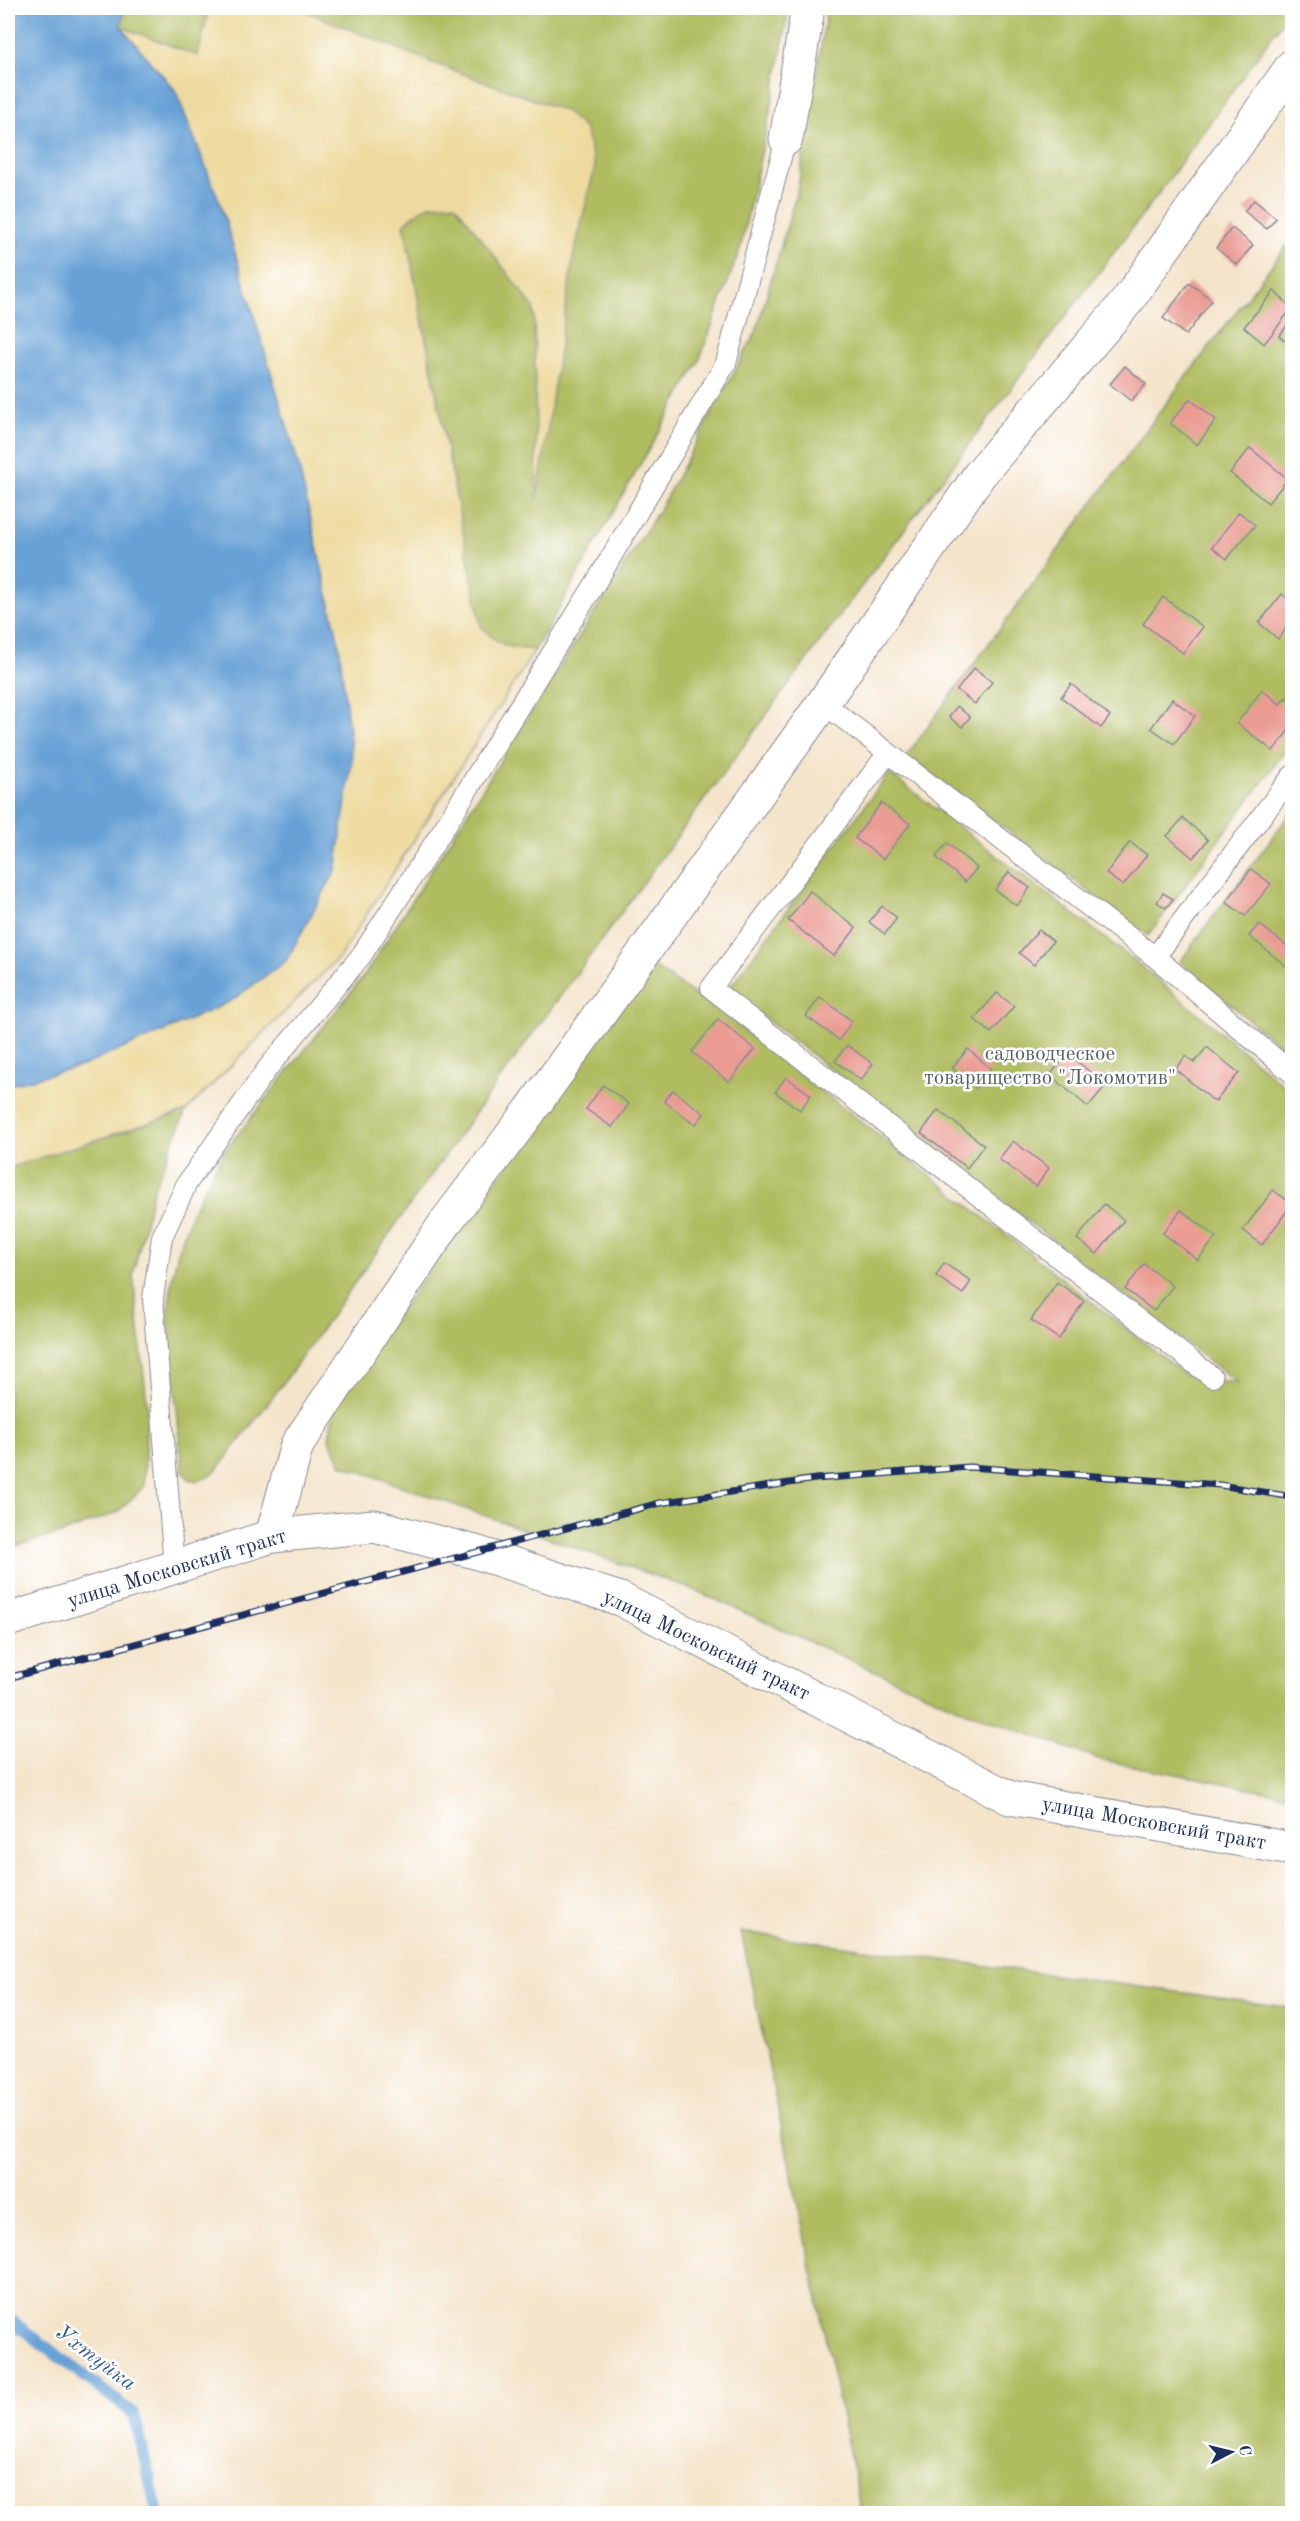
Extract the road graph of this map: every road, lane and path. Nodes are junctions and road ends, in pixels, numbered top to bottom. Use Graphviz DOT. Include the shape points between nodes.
graph roads {
  1 [pos="808,8"];
  2 [pos="1293,66"];
  3 [pos="786,139"];
  4 [pos="823,703"];
  5 [pos="888,753"];
  6 [pos="1293,776"];
  7 [pos="1155,957"];
  8 [pos="1293,1073"];
  9 [pos="1212,1377"];
  10 [pos="272,1536"];
  11 [pos="174,1568"];
  12 [pos="8,1620"];
  13 [pos="1293,1849"];
  1 -- 3 [label="street"];
  2 -- 4 [label="street" via="1128,300 980,474"];
  3 -- 11 [label="lane" via="726,363 444,828 361,956 267,1069 187,1183 162,1237 153,1298"];
  4 -- 5 [label="lane"];
  4 -- 10 [label="street" via="448,1219 297,1445"];
  5 -- 7 [label="lane"];
  5 -- 9 [label="lane" via="711,988"];
  6 -- 7 [label="lane"];
  7 -- 8 [label="lane"];
  10 -- 11 [label="street, улица Московский тракт"];
  10 -- 13 [label="street, улица Московский тракт" via="374,1526 475,1552 620,1599 1010,1798"];
  11 -- 12 [label="street, улица Московский тракт"];
}
